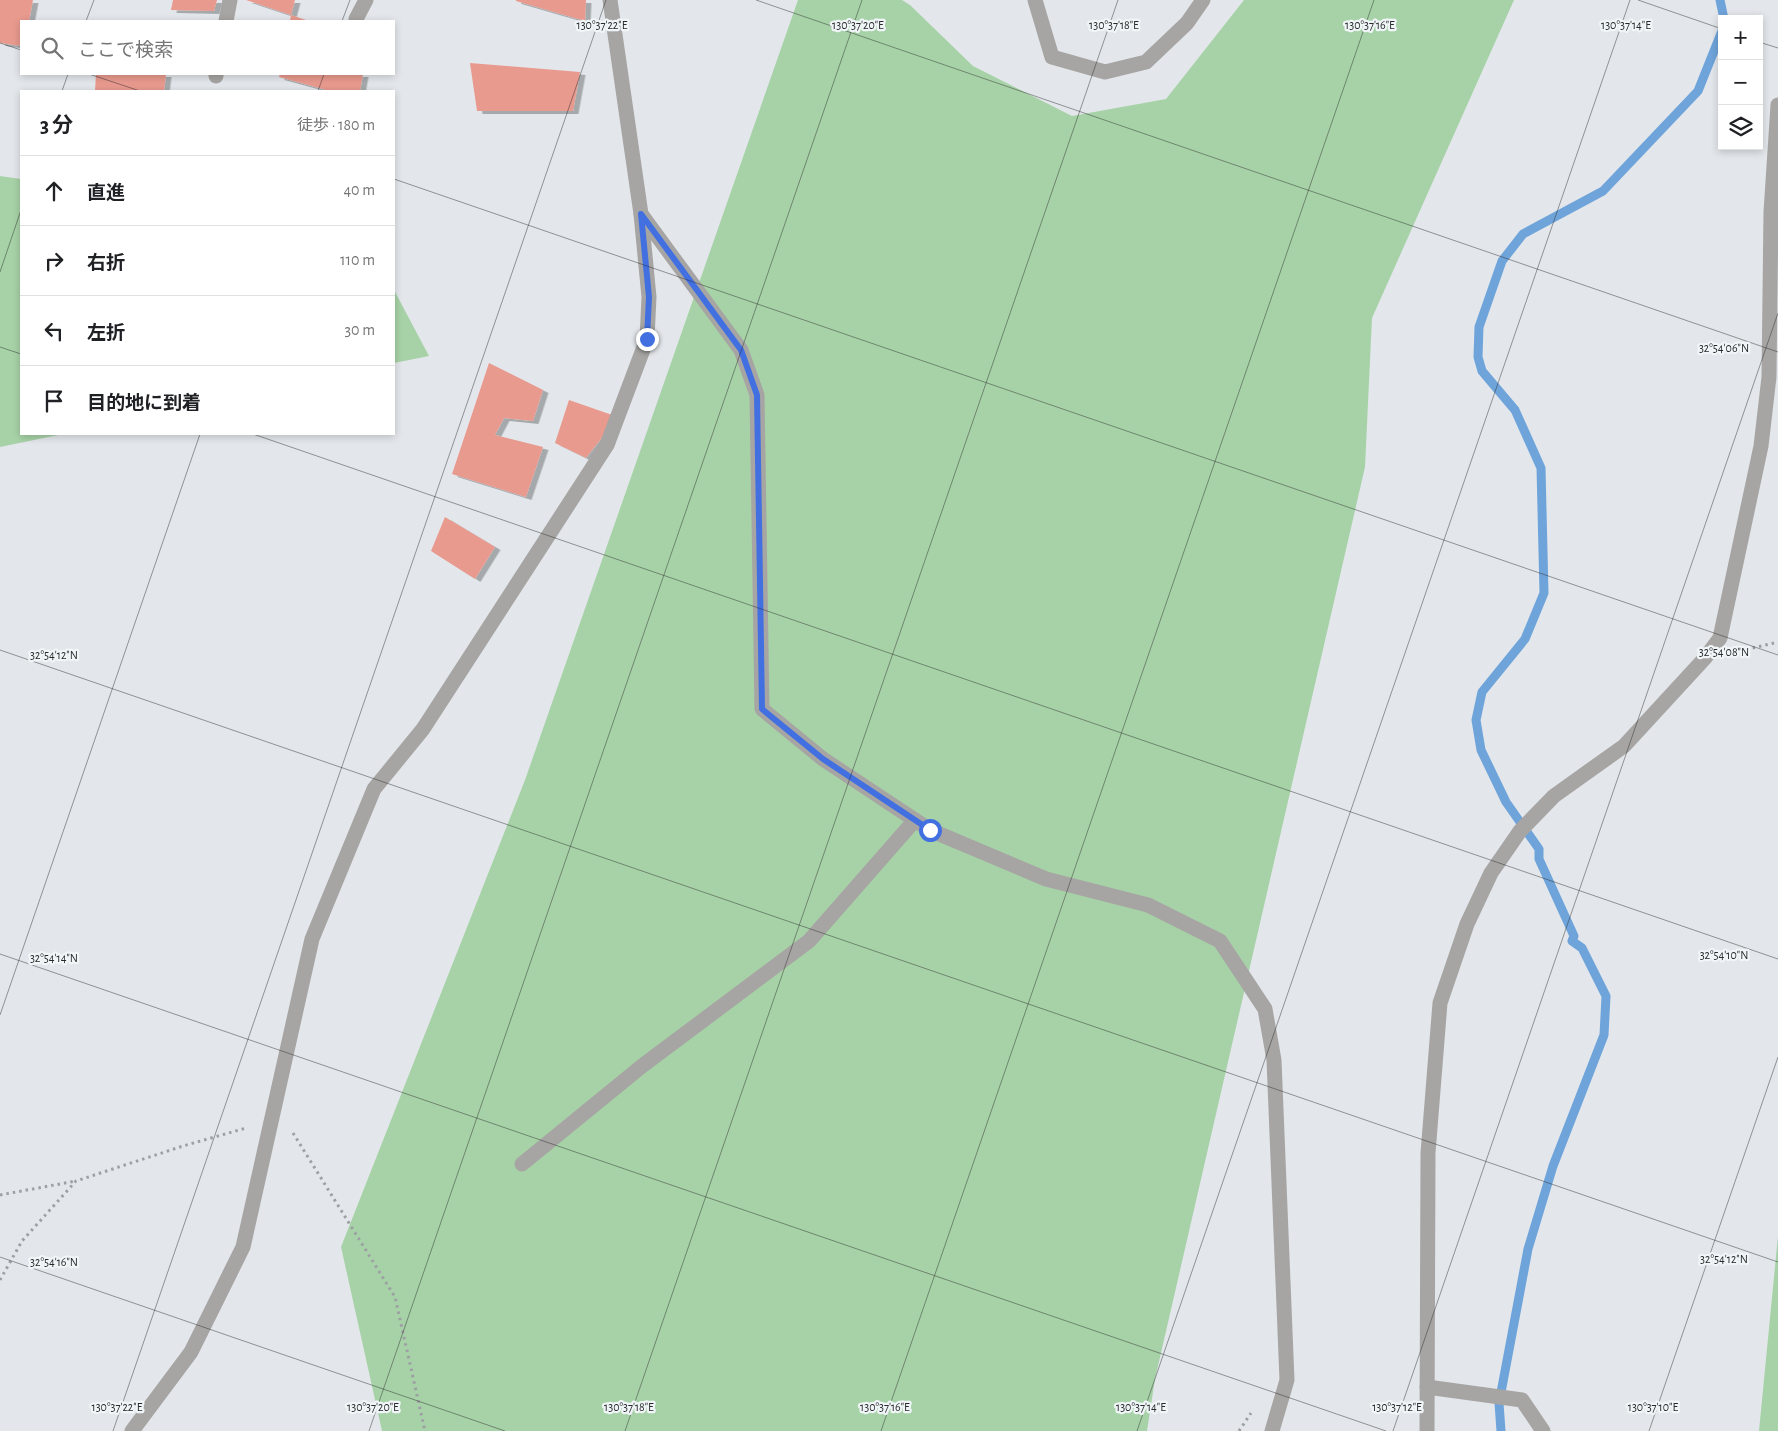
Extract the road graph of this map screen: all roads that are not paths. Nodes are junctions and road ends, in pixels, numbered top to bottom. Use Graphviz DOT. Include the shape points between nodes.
graph roads {
  1 [pos="230,0"];
  2 [pos="366,0"];
  3 [pos="610,0"];
  4 [pos="1035,0"];
  5 [pos="1203,0"];
  6 [pos="356,19"];
  7 [pos="226,20"];
  8 [pos="1778,105"];
  9 [pos="641,214"];
  10 [pos="915,820"];
  11 [pos="522,1164"];
  12 [pos="1427,1387"];
  13 [pos="132,1431"];
  14 [pos="1272,1431"];
  15 [pos="1427,1431"];
  16 [pos="1543,1431"];
  1 -- 7 [label="street"];
  2 -- 6 [label="street"];
  3 -- 9 [label="street"];
  4 -- 5 [label="street" via="1052,57 1105,72 1146,62 1186,23"];
  8 -- 12 [label="street" via="1770,212 1769,378 1761,446 1720,638 1624,746 1554,796 1520,831 1491,873 1467,924 1440,1003 1428,1153"];
  9 -- 10 [label="street" via="741,350 757,395 762,709 823,759"];
  9 -- 13 [label="street" via="649,297 647,339 607,446 423,729 374,789 312,939 243,1247 191,1352"];
  10 -- 11 [label="street" via="809,941 642,1066"];
  10 -- 14 [label="street" via="930,830 1046,879 1148,905 1220,941 1265,1009 1274,1060 1287,1380"];
  12 -- 15 [label="street"];
  12 -- 16 [label="street" via="1522,1400"];
}
